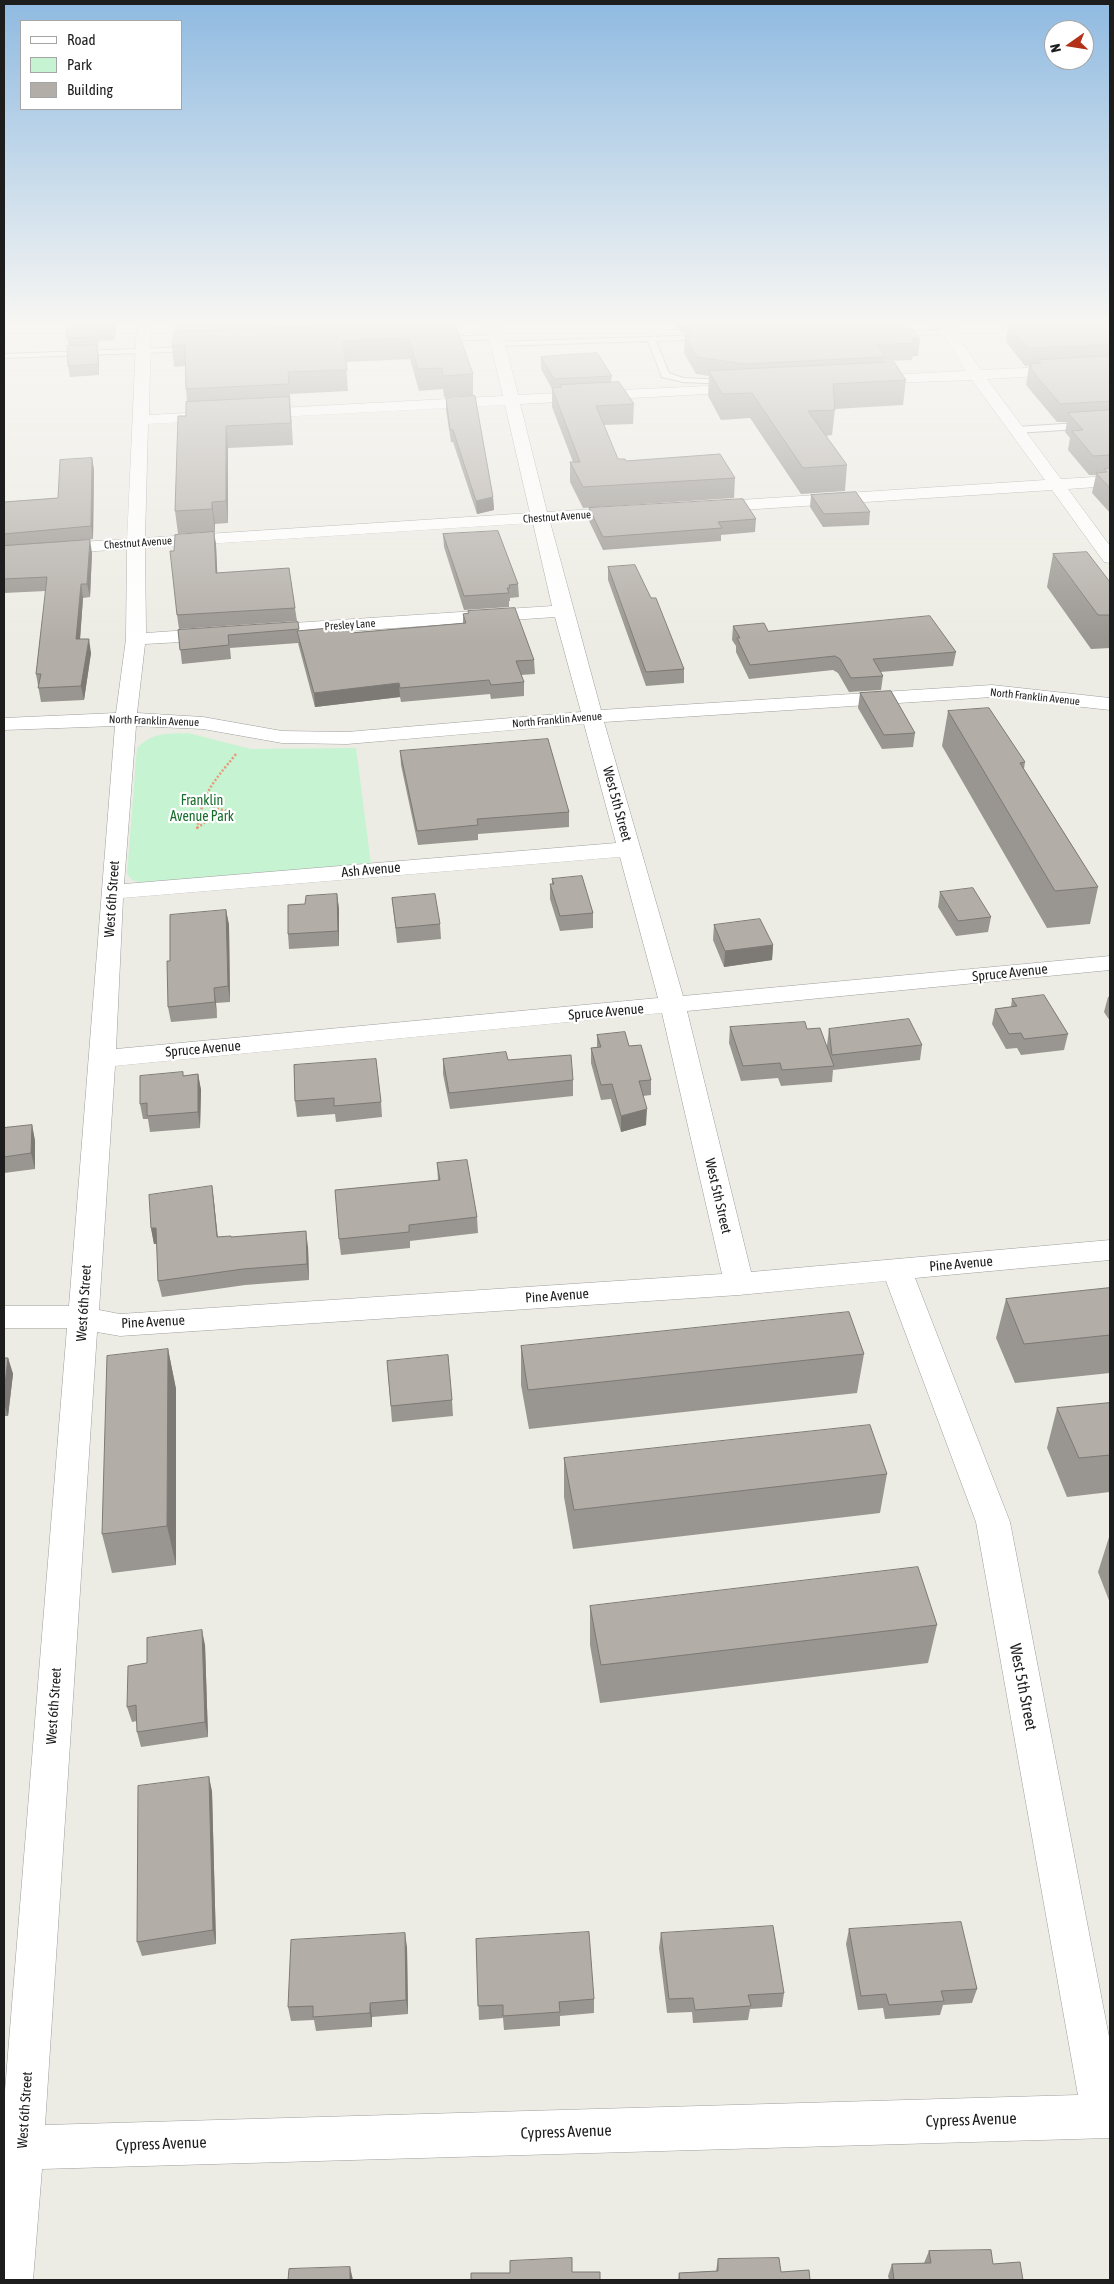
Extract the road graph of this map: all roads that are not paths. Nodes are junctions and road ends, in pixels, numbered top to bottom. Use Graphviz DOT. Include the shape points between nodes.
graph roads {
  1 [pos="1016,430"];
  2 [pos="141,431"];
  3 [pos="518,431"];
  4 [pos="1110,481"];
  5 [pos="1055,484"];
  6 [pos="697,508"];
  7 [pos="648,511"];
  8 [pos="539,518"];
  9 [pos="136,544"];
  10 [pos="4,552"];
  11 [pos="1110,558"];
  12 [pos="563,611"];
  13 [pos="136,639"];
  14 [pos="1110,704"];
  15 [pos="594,717"];
  16 [pos="126,719"];
  17 [pos="4,724"];
  18 [pos="629,849"];
  19 [pos="112,892"];
  20 [pos="1110,964"];
  21 [pos="673,1006"];
  22 [pos="102,1059"];
  23 [pos="1110,1250"];
  24 [pos="897,1270"];
  25 [pos="739,1284"];
  26 [pos="4,1317"];
  27 [pos="82,1317"];
  28 [pos="1106,2116"];
  29 [pos="22,2148"];
  30 [pos="10,2280"];
  1 -- 5 [label="street"];
  2 -- 9 [label="street, West 6th Street"];
  3 -- 8 [label="street, West 5th Street"];
  4 -- 5 [label="street"];
  5 -- 6 [label="street"];
  5 -- 11 [label="street"];
  7 -- 8 [label="street, Chestnut Avenue"];
  8 -- 9 [label="street, Chestnut Avenue"];
  8 -- 12 [label="street, West 5th Street"];
  9 -- 10 [label="street, Chestnut Avenue"];
  9 -- 13 [label="street, West 6th Street"];
  12 -- 13 [label="street, Presley Lane"];
  12 -- 15 [label="street, West 5th Street"];
  13 -- 16 [label="street, West 6th Street"];
  14 -- 15 [label="street, North Franklin Avenue" via="992,691"];
  15 -- 16 [label="street, North Franklin Avenue" via="347,738 282,737 204,722"];
  15 -- 18 [label="street, West 5th Street"];
  16 -- 17 [label="street, North Franklin Avenue"];
  16 -- 19 [label="street, West 6th Street"];
  18 -- 19 [label="street, Ash Avenue"];
  18 -- 21 [label="street, West 5th Street"];
  19 -- 22 [label="street, West 6th Street"];
  20 -- 21 [label="street, Spruce Avenue"];
  21 -- 22 [label="street, Spruce Avenue"];
  21 -- 25 [label="street, West 5th Street"];
  22 -- 27 [label="street, West 6th Street"];
  23 -- 24 [label="street, Pine Avenue"];
  24 -- 25 [label="street, Pine Avenue"];
  24 -- 28 [label="street, West 5th Street" via="992,1522"];
  25 -- 27 [label="street, Pine Avenue" via="120,1325"];
  26 -- 27 [label="street, Pine Avenue"];
  27 -- 29 [label="street, West 6th Street"];
  28 -- 29 [label="street, Cypress Avenue"];
  29 -- 30 [label="street, West 6th Street"];
}
